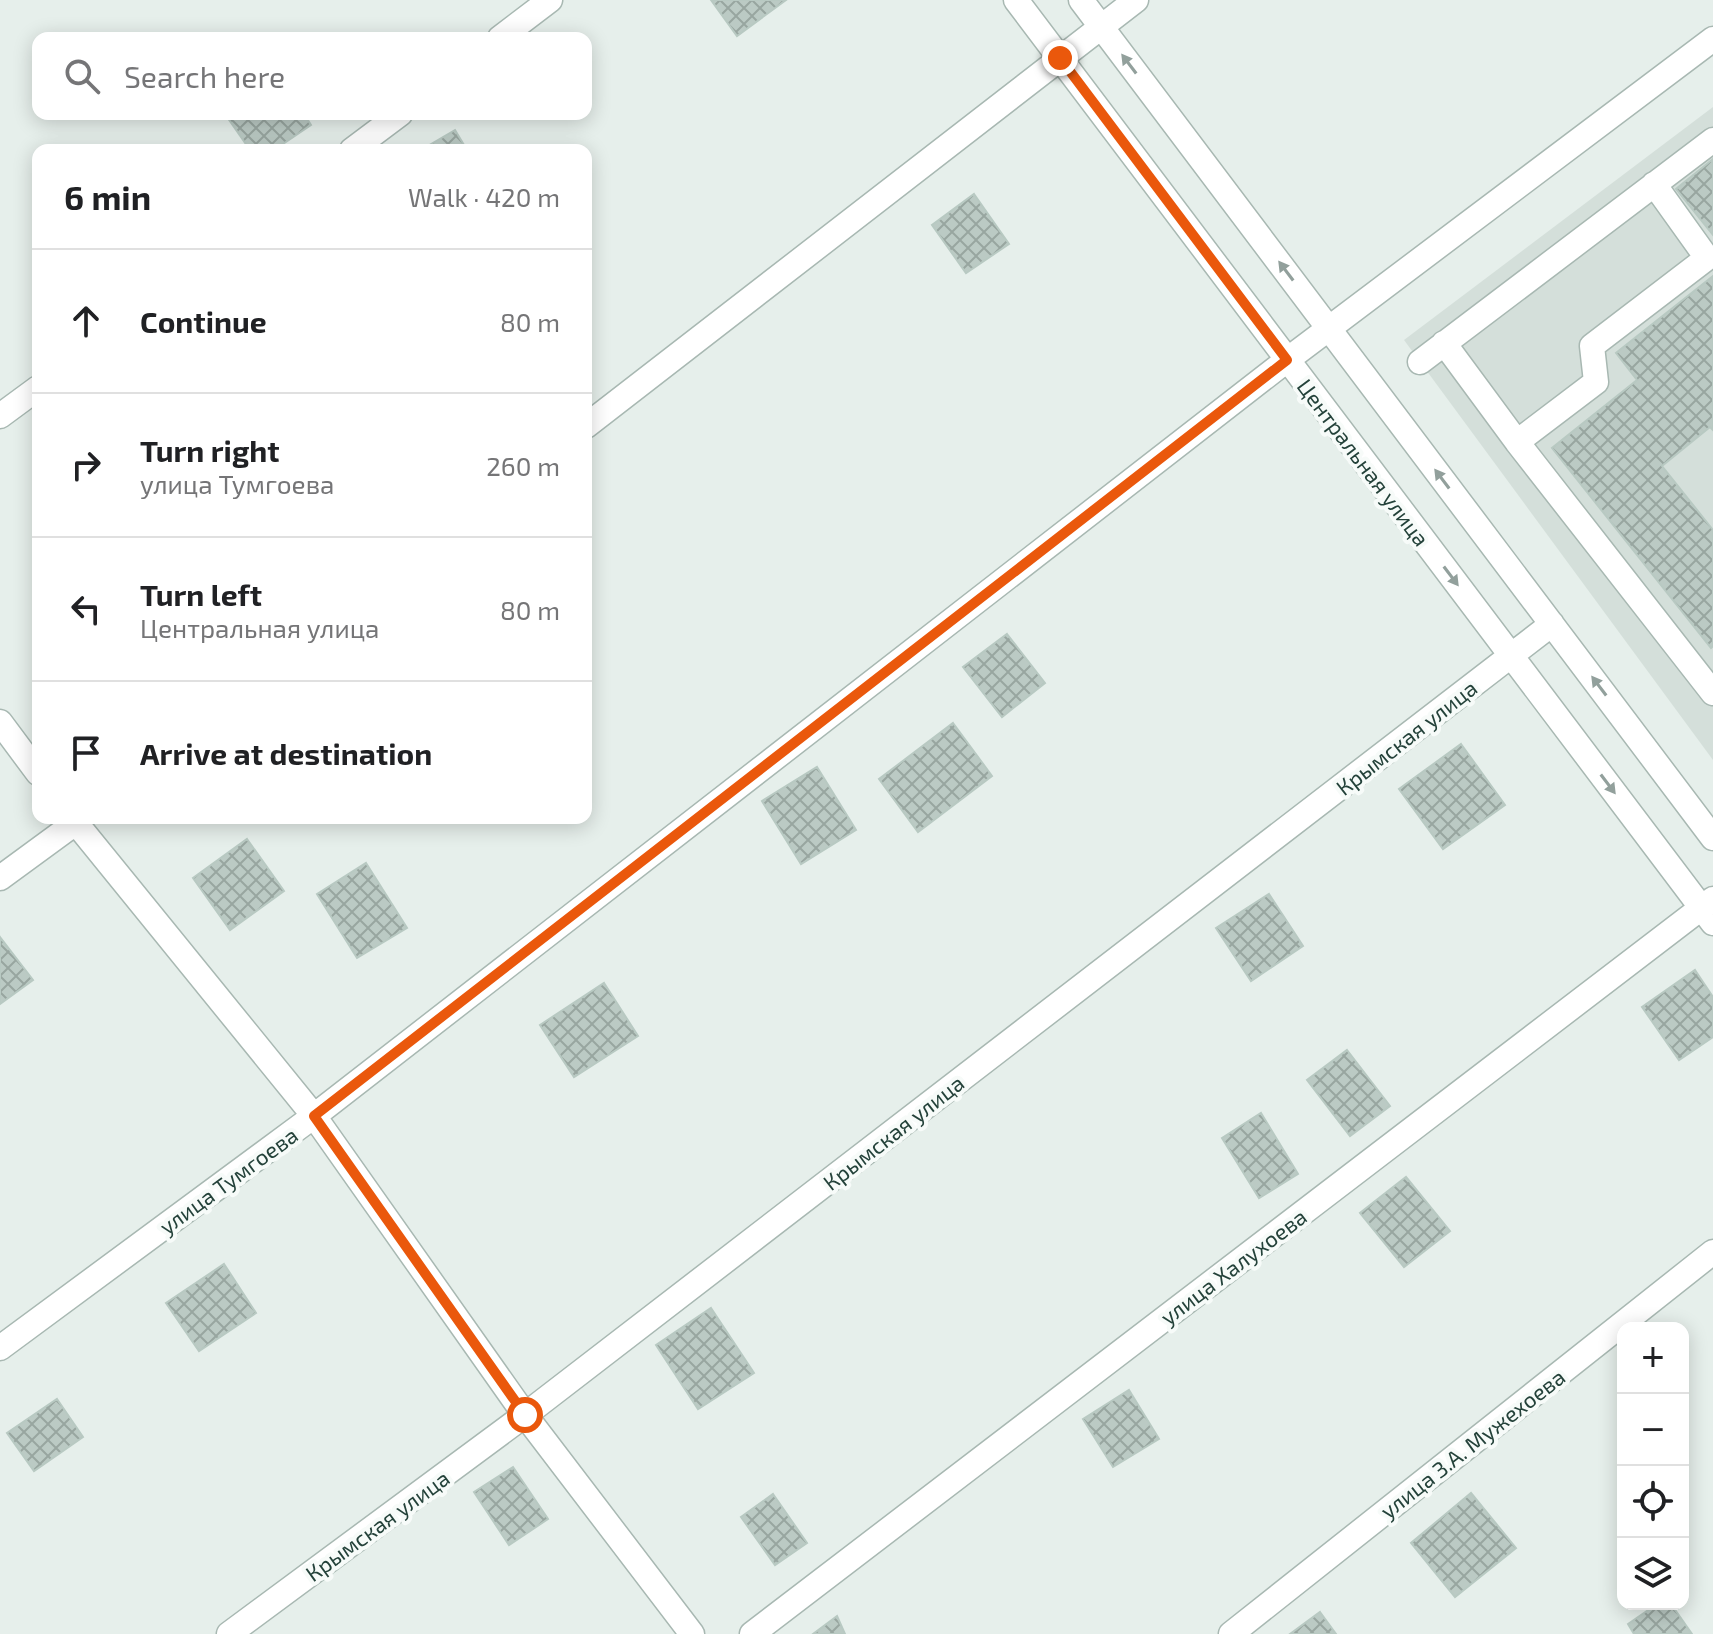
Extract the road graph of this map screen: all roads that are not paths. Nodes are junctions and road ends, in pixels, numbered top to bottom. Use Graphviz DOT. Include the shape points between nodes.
graph roads {
  1 [pos="550,0"];
  2 [pos="1016,0"];
  3 [pos="1081,0"];
  4 [pos="1136,0"];
  5 [pos="1101,26"];
  6 [pos="508,32"];
  7 [pos="1713,39"];
  8 [pos="1060,58"];
  9 [pos="392,120"];
  10 [pos="1713,140"];
  11 [pos="360,144"];
  12 [pos="1654,184"];
  13 [pos="1330,330"];
  14 [pos="1444,343"];
  15 [pos="1287,360"];
  16 [pos="1420,362"];
  17 [pos="32,392"];
  18 [pos="0,416"];
  19 [pos="592,421"];
  20 [pos="1517,442"];
  21 [pos="1552,624"];
  22 [pos="1511,656"];
  23 [pos="1713,693"];
  24 [pos="0,722"];
  25 [pos="32,765"];
  26 [pos="71,824"];
  27 [pos="79,824"];
  28 [pos="1713,838"];
  29 [pos="0,878"];
  30 [pos="1709,910"];
  31 [pos="314,1116"];
  32 [pos="1713,1252"];
  33 [pos="0,1348"];
  34 [pos="525,1415"];
  35 [pos="229,1634"];
  36 [pos="692,1634"];
  37 [pos="752,1634"];
  38 [pos="1231,1634"];
  1 -- 6 [label="street"];
  2 -- 8 [label="street, Центральная улица"];
  3 -- 5 [label="street"];
  4 -- 5 [label="street"];
  5 -- 8 [label="street"];
  13 -- 5 [label="street, one-way"];
  7 -- 13 [label="street, улица Тумгоева"];
  8 -- 15 [label="street, Центральная улица"];
  8 -- 19 [label="street"];
  9 -- 11 [label="street"];
  10 -- 12 [label="street"];
  12 -- 14 [label="street"];
  12 -- 20 [label="street" via="1707,258 1592,346 1596,382"];
  13 -- 15 [label="street, улица Тумгоева"];
  21 -- 13 [label="street, one-way"];
  14 -- 16 [label="street"];
  14 -- 20 [label="street"];
  15 -- 22 [label="street, Центральная улица, one-way"];
  15 -- 31 [label="street, улица Тумгоева"];
  17 -- 18 [label="street"];
  20 -- 23 [label="street"];
  21 -- 22 [label="street, Крымская улица"];
  28 -- 21 [label="street, one-way"];
  22 -- 30 [label="street, Центральная улица, one-way"];
  22 -- 34 [label="street, Крымская улица"];
  24 -- 25 [label="street"];
  26 -- 29 [label="street"];
  27 -- 31 [label="street"];
  30 -- 37 [label="street, улица Халухоева"];
  31 -- 33 [label="street, улица Тумгоева"];
  31 -- 34 [label="street"];
  32 -- 38 [label="street, улица З.А. Мужехоева"];
  34 -- 35 [label="street, Крымская улица"];
  34 -- 36 [label="street"];
}
